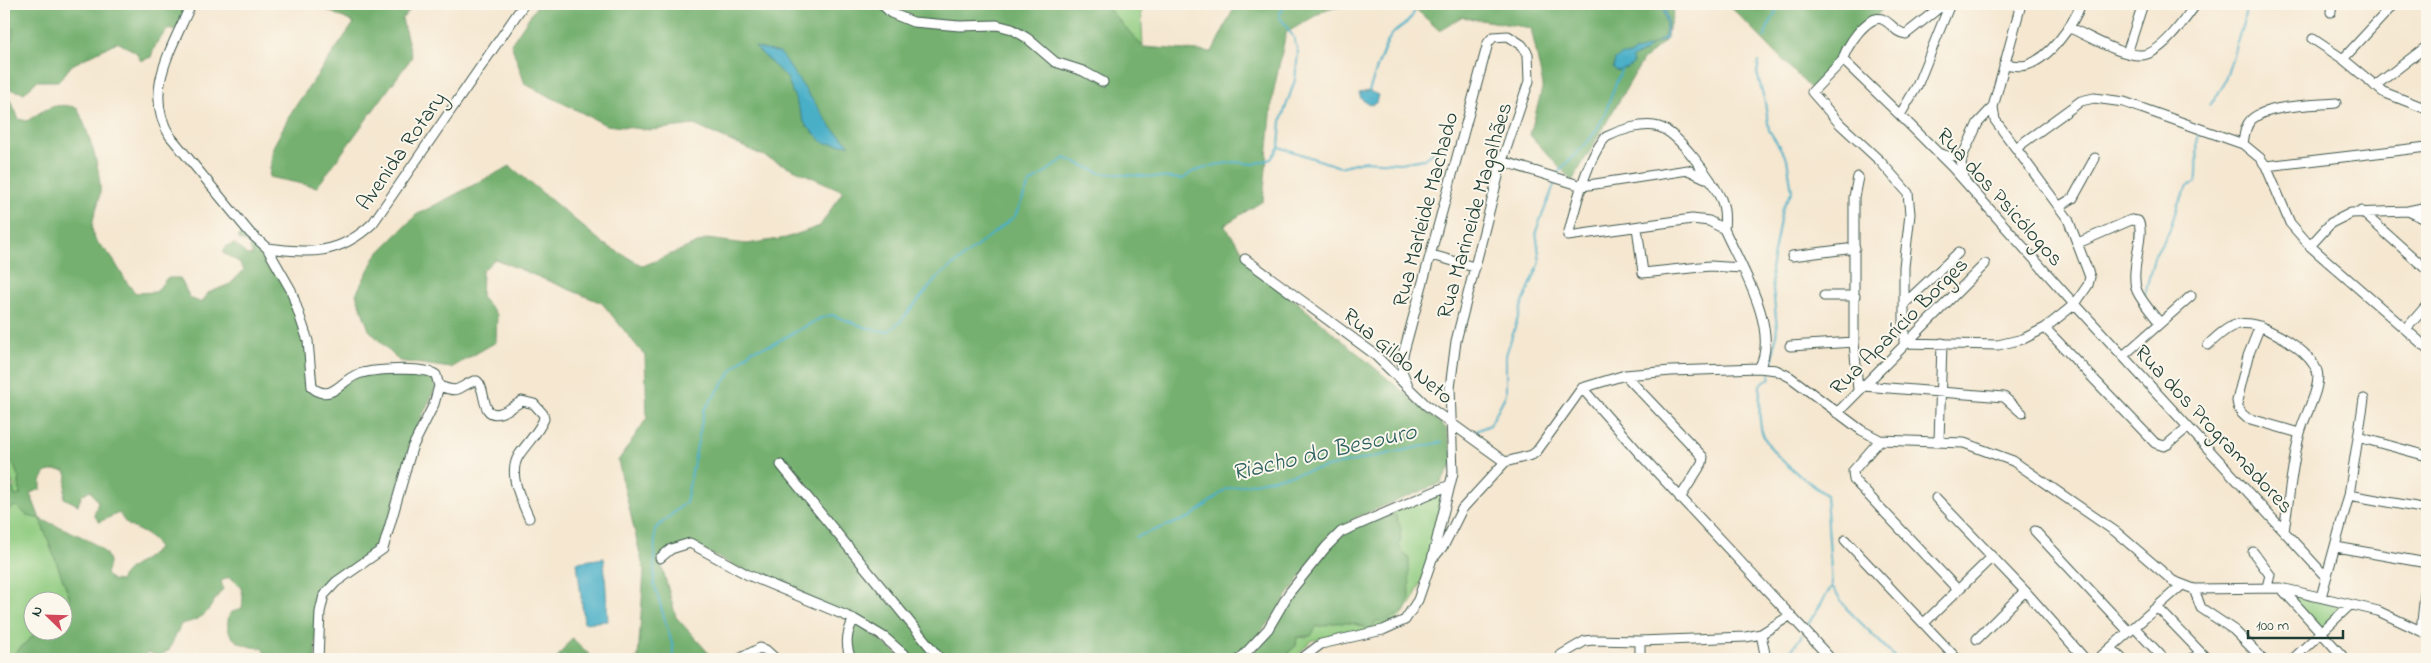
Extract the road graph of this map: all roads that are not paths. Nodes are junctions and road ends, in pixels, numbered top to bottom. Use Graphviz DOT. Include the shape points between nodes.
graph roads {
  1 [pos="191,4"];
  2 [pos="524,4"];
  3 [pos="882,4"];
  4 [pos="1944,4"];
  5 [pos="1950,4"];
  6 [pos="2022,4"];
  7 [pos="2080,4"];
  8 [pos="2143,4"];
  9 [pos="2196,4"];
  10 [pos="2394,4"];
  11 [pos="2070,28"];
  12 [pos="1490,39"];
  13 [pos="2313,39"];
  14 [pos="2427,46"];
  15 [pos="2126,53"];
  16 [pos="2343,59"];
  17 [pos="1843,60"];
  18 [pos="2004,64"];
  19 [pos="1102,82"];
  20 [pos="2374,86"];
  21 [pos="2336,103"];
  22 [pos="1993,107"];
  23 [pos="2427,108"];
  24 [pos="1900,115"];
  25 [pos="2243,144"];
  26 [pos="2427,147"];
  27 [pos="2016,148"];
  28 [pos="1938,153"];
  29 [pos="1963,154"];
  30 [pos="2095,158"];
  31 [pos="1502,161"];
  32 [pos="2266,166"];
  33 [pos="1858,177"];
  34 [pos="1711,183"];
  35 [pos="1966,183"];
  36 [pos="1582,186"];
  37 [pos="2060,206"];
  38 [pos="2427,207"];
  39 [pos="2361,211"];
  40 [pos="2408,211"];
  41 [pos="2427,220"];
  42 [pos="1637,227"];
  43 [pos="1724,229"];
  44 [pos="2078,243"];
  45 [pos="2310,246"];
  46 [pos="267,248"];
  47 [pos="1855,248"];
  48 [pos="1958,253"];
  49 [pos="1432,255"];
  50 [pos="1792,256"];
  51 [pos="1245,259"];
  52 [pos="1985,264"];
  53 [pos="1474,267"];
  54 [pos="1742,268"];
  55 [pos="2427,270"];
  56 [pos="1824,296"];
  57 [pos="1855,296"];
  58 [pos="2191,296"];
  59 [pos="1904,304"];
  60 [pos="2075,304"];
  61 [pos="2427,305"];
  62 [pos="2160,323"];
  63 [pos="2260,326"];
  64 [pos="2046,328"];
  65 [pos="2406,328"];
  66 [pos="1854,342"];
  67 [pos="1904,343"];
  68 [pos="1942,343"];
  69 [pos="2208,345"];
  70 [pos="1790,346"];
  71 [pos="2427,348"];
  72 [pos="2123,356"];
  73 [pos="1759,368"];
  74 [pos="1625,375"];
  75 [pos="439,386"];
  76 [pos="1409,388"];
  77 [pos="1582,388"];
  78 [pos="1860,388"];
  79 [pos="1940,392"];
  80 [pos="2364,399"];
  81 [pos="1837,413"];
  82 [pos="2022,413"];
  83 [pos="1450,422"];
  84 [pos="2188,427"];
  85 [pos="2300,433"];
  86 [pos="2358,437"];
  87 [pos="1880,440"];
  88 [pos="1939,441"];
  89 [pos="2427,456"];
  90 [pos="1505,462"];
  91 [pos="781,465"];
  92 [pos="1450,485"];
  93 [pos="2348,495"];
  94 [pos="1680,498"];
  95 [pos="1936,498"];
  96 [pos="2427,509"];
  97 [pos="528,518"];
  98 [pos="2035,531"];
  99 [pos="2284,531"];
  100 [pos="1845,540"];
  101 [pos="2336,547"];
  102 [pos="2252,552"];
  103 [pos="1992,557"];
  104 [pos="660,558"];
  105 [pos="1432,559"];
  106 [pos="2427,563"];
  107 [pos="2427,575"];
  108 [pos="2326,577"];
  109 [pos="2182,585"];
  110 [pos="2267,587"];
  111 [pos="2281,588"];
  112 [pos="2194,589"];
  113 [pos="1958,590"];
  114 [pos="2025,591"];
  115 [pos="2321,597"];
  116 [pos="2350,605"];
  117 [pos="2157,607"];
  118 [pos="1791,615"];
  119 [pos="854,619"];
  120 [pos="1924,623"];
  121 [pos="2131,630"];
  122 [pos="2321,633"];
  123 [pos="2424,633"];
  124 [pos="1762,634"];
  125 [pos="1977,640"];
  126 [pos="1640,641"];
  127 [pos="2111,648"];
  128 [pos="1561,655"];
  129 [pos="2204,656"];
  130 [pos="318,659"];
  131 [pos="739,659"];
  132 [pos="776,659"];
  133 [pos="851,659"];
  134 [pos="909,659"];
  135 [pos="940,659"];
  136 [pos="1240,659"];
  137 [pos="1301,659"];
  138 [pos="1640,659"];
  139 [pos="1766,659"];
  140 [pos="1831,659"];
  141 [pos="1957,659"];
  142 [pos="2085,659"];
  143 [pos="2098,659"];
  144 [pos="2122,659"];
  145 [pos="2164,659"];
  146 [pos="2191,659"];
  147 [pos="2263,659"];
  148 [pos="2293,659"];
  149 [pos="2345,659"];
  1 -- 46 [label="street" via="160,79 157,100 161,118 182,151 250,233"];
  2 -- 46 [label="street, Avenida Rotary" via="373,223 349,242 332,249 314,252"];
  3 -- 19 [label="street" via="891,13 913,22 960,26 997,24 1012,29 1055,62 1083,71"];
  4 -- 17 [label="street" via="1906,34 1884,20 1869,22 1847,47"];
  5 -- 24 [label="street" via="1917,86"];
  6 -- 18 [label="street"];
  7 -- 11 [label="street"];
  8 -- 15 [label="street"];
  9 -- 15 [label="street" via="2152,52 2142,56"];
  10 -- 16 [label="street"];
  11 -- 15 [label="street"];
  11 -- 18 [label="street" via="2036,61 2017,66"];
  12 -- 31 [label="street, Rua Marineide Magalhães" via="1498,35 1515,39 1528,54 1530,66 1523,102"];
  12 -- 49 [label="street, Rua Marleide Machado"];
  13 -- 16 [label="street"];
  14 -- 20 [label="street"];
  16 -- 20 [label="street"];
  17 -- 24 [label="street, Rua dos Psicólogos"];
  17 -- 59 [label="street" via="1812,92 1908,193 1910,214 1905,249"];
  18 -- 22 [label="street"];
  20 -- 23 [label="street"];
  21 -- 25 [label="street" via="2258,114 2246,127"];
  22 -- 27 [label="street" via="1996,120"];
  22 -- 29 [label="street" via="1978,123"];
  24 -- 28 [label="street, Rua dos Psicólogos"];
  25 -- 27 [label="street" via="2124,102 2094,98 2081,102"];
  25 -- 32 [label="street"];
  26 -- 32 [label="street"];
  27 -- 37 [label="street"];
  28 -- 29 [label="street" via="1948,156"];
  28 -- 35 [label="street, Rua dos Psicólogos"];
  29 -- 35 [label="street" via="1962,173"];
  30 -- 37 [label="street" via="2073,198"];
  31 -- 36 [label="street"];
  31 -- 53 [label="street, Rua Marineide Magalhães"];
  32 -- 45 [label="street" via="2290,223"];
  33 -- 47 [label="street" via="1854,197"];
  34 -- 36 [label="street" via="1688,170"];
  34 -- 36 [label="street" via="1672,135 1652,125 1606,136"];
  34 -- 43 [label="street" via="1721,199"];
  35 -- 60 [label="street, Rua dos Psicólogos"];
  36 -- 42 [label="street" via="1568,236"];
  37 -- 44 [label="street"];
  38 -- 40 [label="street"];
  39 -- 40 [label="street"];
  39 -- 45 [label="street" via="2331,223"];
  39 -- 55 [label="street"];
  40 -- 41 [label="street"];
  42 -- 43 [label="street" via="1692,219"];
  42 -- 54 [label="street" via="1643,273 1710,266"];
  43 -- 54 [label="street"];
  44 -- 60 [label="street" via="2090,277"];
  44 -- 62 [label="street" via="2131,220 2138,221 2137,290"];
  45 -- 65 [label="street"];
  46 -- 75 [label="street" via="291,290 308,341 310,382 315,390 321,393 332,391 354,376 374,370 432,372"];
  47 -- 50 [label="street"];
  47 -- 57 [label="street"];
  48 -- 59 [label="street"];
  49 -- 53 [label="street"];
  49 -- 76 [label="street, Rua Marleide Machado" via="1401,366"];
  51 -- 76 [label="street, Rua Gildo Neto" via="1373,352"];
  52 -- 67 [label="street, Rua Aparício Borges"];
  53 -- 83 [label="street, Rua Marineide Magalhães" via="1453,356"];
  54 -- 73 [label="street" via="1756,298 1765,332 1765,354"];
  56 -- 57 [label="street"];
  57 -- 66 [label="street"];
  58 -- 62 [label="street"];
  59 -- 67 [label="street"];
  60 -- 64 [label="street"];
  60 -- 72 [label="street, Rua dos Programadores"];
  61 -- 65 [label="street"];
  62 -- 72 [label="street"];
  63 -- 69 [label="street" via="2249,322 2233,325"];
  63 -- 85 [label="street" via="2298,349 2317,371 2317,385"];
  63 -- 85 [label="street" via="2248,356 2237,401 2240,413 2247,418"];
  64 -- 68 [label="street" via="2008,344"];
  64 -- 84 [label="street" via="2155,443 2164,446"];
  65 -- 71 [label="street"];
  66 -- 70 [label="street"];
  66 -- 78 [label="street"];
  67 -- 68 [label="street"];
  67 -- 78 [label="street, Rua Aparício Borges"];
  68 -- 79 [label="street"];
  72 -- 84 [label="street, Rua dos Programadores"];
  73 -- 74 [label="street"];
  73 -- 81 [label="street" via="1772,369 1790,377"];
  74 -- 77 [label="street"];
  74 -- 94 [label="street" via="1703,457"];
  75 -- 97 [label="street" via="456,391 470,382 477,382 483,389 484,405 493,413 498,414 522,401 534,404 543,414 541,424 514,467 514,477"];
  75 -- 130 [label="street" via="434,404 412,448 383,549 336,582 324,595"];
  76 -- 83 [label="street, Rua Gildo Neto"];
  77 -- 90 [label="street" via="1537,452"];
  77 -- 94 [label="street"];
  78 -- 79 [label="street"];
  78 -- 81 [label="street, Rua Aparício Borges"];
  79 -- 82 [label="street" via="2004,397"];
  79 -- 88 [label="street"];
  80 -- 86 [label="street"];
  81 -- 87 [label="street"];
  83 -- 90 [label="street, Rua Gildo Neto"];
  83 -- 92 [label="street, Rua Marineide Magalhães" via="1454,461"];
  84 -- 99 [label="street, Rua dos Programadores"];
  85 -- 99 [label="street"];
  86 -- 89 [label="street"];
  86 -- 93 [label="street"];
  87 -- 88 [label="street"];
  87 -- 113 [label="street" via="1854,471 1854,480"];
  88 -- 109 [label="street" via="1964,443 2013,461 2116,532 2162,573"];
  90 -- 105 [label="street" via="1462,509 1444,545"];
  91 -- 135 [label="street"];
  92 -- 105 [label="street, Rua Marineide Magalhães"];
  92 -- 136 [label="street" via="1341,532 1289,593 1268,629"];
  93 -- 96 [label="street"];
  93 -- 101 [label="street"];
  94 -- 118 [label="street"];
  95 -- 103 [label="street"];
  98 -- 121 [label="street"];
  99 -- 108 [label="street, Rua dos Programadores"];
  100 -- 120 [label="street"];
  101 -- 106 [label="street"];
  101 -- 108 [label="street"];
  102 -- 110 [label="street" via="2270,575"];
  103 -- 113 [label="street"];
  103 -- 114 [label="street"];
  104 -- 119 [label="street" via="671,549 690,543 748,574"];
  105 -- 137 [label="street" via="1418,600 1405,620 1384,630 1321,644"];
  107 -- 123 [label="street"];
  108 -- 115 [label="street"];
  109 -- 112 [label="street"];
  109 -- 117 [label="street"];
  110 -- 111 [label="street"];
  110 -- 112 [label="street"];
  111 -- 115 [label="street"];
  111 -- 122 [label="street"];
  112 -- 147 [label="street" via="2201,608 2234,630"];
  113 -- 120 [label="street"];
  114 -- 125 [label="street"];
  114 -- 142 [label="street"];
  115 -- 116 [label="street"];
  116 -- 122 [label="street"];
  116 -- 123 [label="street" via="2392,616"];
  117 -- 121 [label="street"];
  117 -- 129 [label="street"];
  118 -- 124 [label="street"];
  118 -- 140 [label="street"];
  119 -- 133 [label="street" via="846,643"];
  119 -- 134 [label="street" via="884,637"];
  120 -- 141 [label="street"];
  121 -- 127 [label="street"];
  121 -- 145 [label="street"];
  122 -- 148 [label="street"];
  122 -- 149 [label="street"];
  124 -- 126 [label="street"];
  124 -- 139 [label="street"];
  126 -- 128 [label="street" via="1586,641"];
  126 -- 138 [label="street"];
  127 -- 143 [label="street"];
  127 -- 144 [label="street"];
  129 -- 146 [label="street"];
  131 -- 132 [label="street" via="760,648"];
}
